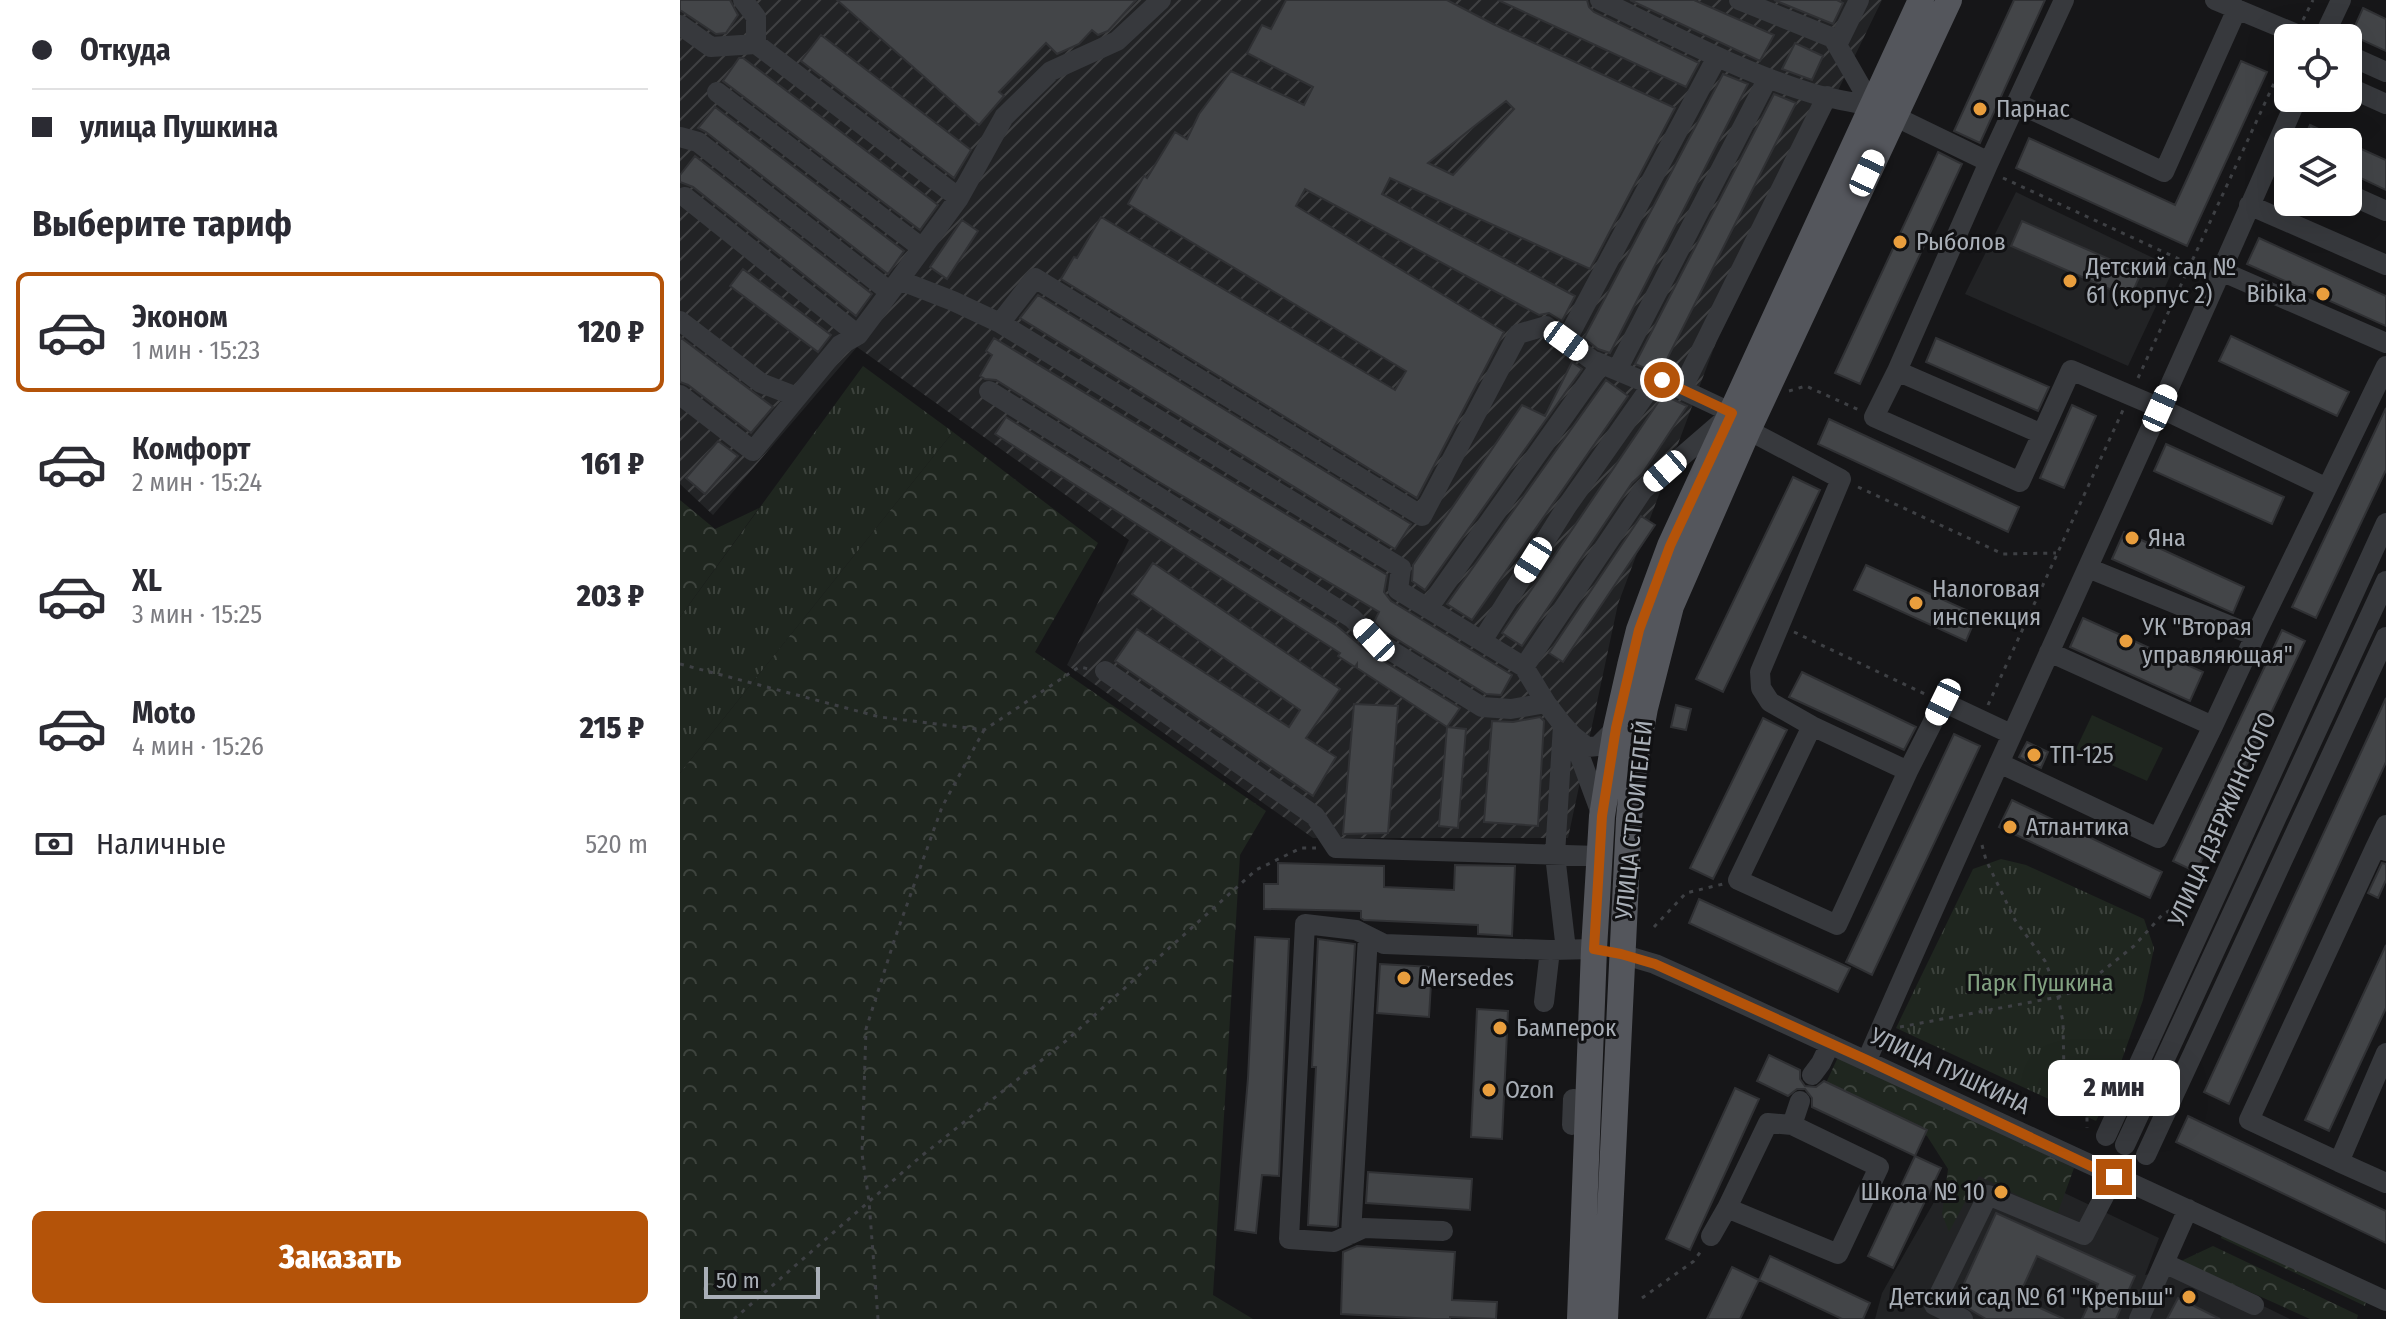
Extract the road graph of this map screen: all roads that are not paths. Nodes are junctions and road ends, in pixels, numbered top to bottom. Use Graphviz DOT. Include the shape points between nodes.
graph roads {
  1 [pos="743,0"];
  2 [pos="1161,0"];
  3 [pos="1600,0"];
  4 [pos="1739,0"];
  5 [pos="1859,0"];
  6 [pos="1921,0"];
  7 [pos="1949,0"];
  8 [pos="2064,0"];
  9 [pos="2215,0"];
  10 [pos="2341,0"];
  11 [pos="2237,9"];
  12 [pos="2330,24"];
  13 [pos="2274,25"];
  14 [pos="683,34"];
  15 [pos="756,44"];
  16 [pos="1837,45"];
  17 [pos="1717,57"];
  18 [pos="2362,61"];
  19 [pos="2386,72"];
  20 [pos="1768,78"];
  21 [pos="717,92"];
  22 [pos="2362,93"];
  23 [pos="1827,96"];
  24 [pos="2017,103"];
  25 [pos="2386,104"];
  26 [pos="1883,111"];
  27 [pos="680,137"];
  28 [pos="1988,166"];
  29 [pos="2274,170"];
  30 [pos="685,197"];
  31 [pos="959,198"];
  32 [pos="2362,200"];
  33 [pos="2249,205"];
  34 [pos="2386,211"];
  35 [pos="922,248"];
  36 [pos="2386,265"];
  37 [pos="2221,271"];
  38 [pos="895,286"];
  39 [pos="680,321"];
  40 [pos="1000,323"];
  41 [pos="858,335"];
  42 [pos="1566,341"];
  43 [pos="2386,343"];
  44 [pos="2386,366"];
  45 [pos="1609,367"];
  46 [pos="1897,371"];
  47 [pos="1652,385"];
  48 [pos="1682,389"];
  49 [pos="989,391"];
  50 [pos="680,395"];
  51 [pos="797,397"];
  52 [pos="2160,408"];
  53 [pos="1740,421"];
  54 [pos="2042,434"];
  55 [pos="2327,488"];
  56 [pos="2386,523"];
  57 [pos="2088,568"];
  58 [pos="2386,581"];
  59 [pos="1429,607"];
  60 [pos="2255,636"];
  61 [pos="2386,637"];
  62 [pos="1482,641"];
  63 [pos="2049,652"];
  64 [pos="1524,667"];
  65 [pos="1105,671"];
  66 [pos="1546,703"];
  67 [pos="1812,726"];
  68 [pos="2213,726"];
  69 [pos="1616,728"];
  70 [pos="1568,730"];
  71 [pos="2011,734"];
  72 [pos="1999,763"];
  73 [pos="1908,771"];
  74 [pos="1602,816"];
  75 [pos="2386,825"];
  76 [pos="2381,849"];
  77 [pos="1555,855"];
  78 [pos="1599,856"];
  79 [pos="1368,936"];
  80 [pos="1594,949"];
  81 [pos="1558,950"];
  82 [pos="1621,954"];
  83 [pos="1544,1002"];
  84 [pos="1830,1044"];
  85 [pos="2386,1053"];
  86 [pos="1867,1060"];
  87 [pos="1812,1075"];
  88 [pos="1588,1100"];
  89 [pos="1800,1101"];
  90 [pos="1572,1125"];
  91 [pos="1792,1125"];
  92 [pos="2097,1132"];
  93 [pos="2125,1145"];
  94 [pos="2146,1155"];
  95 [pos="2339,1162"];
  96 [pos="2114,1177"];
  97 [pos="2386,1182"];
  98 [pos="1727,1208"];
  99 [pos="2188,1209"];
  100 [pos="1443,1231"];
  101 [pos="1351,1234"];
  102 [pos="1711,1236"];
  103 [pos="2164,1263"];
  104 [pos="2386,1301"];
  105 [pos="2254,1305"];
  106 [pos="1580,1319"];
  107 [pos="1605,1319"];
  108 [pos="1963,1319"];
  109 [pos="2139,1319"];
  1 -- 15 [label="street" via="756,17"];
  2 -- 31 [label="street" via="1117,41 1051,71 1004,117"];
  3 -- 17 [label="street"];
  4 -- 16 [label="street" via="1833,38"];
  5 -- 16 [label="street"];
  6 -- 26 [label="main road, УЛИЦА СТРОИТЕЛЕЙ"];
  7 -- 26 [label="main road, УЛИЦА СТРОИТЕЛЕЙ"];
  8 -- 24 [label="street"];
  9 -- 11 [label="street"];
  10 -- 12 [label="street"];
  11 -- 13 [label="street"];
  11 -- 24 [label="street" via="2164,172"];
  14 -- 15 [label="street" via="711,47"];
  15 -- 31 [label="street"];
  16 -- 26 [label="street"];
  17 -- 20 [label="street"];
  17 -- 42 [label="street"];
  18 -- 19 [label="street"];
  20 -- 23 [label="street"];
  20 -- 45 [label="street"];
  21 -- 35 [label="street"];
  22 -- 25 [label="street"];
  23 -- 26 [label="street"];
  23 -- 48 [label="street"];
  24 -- 28 [label="street"];
  26 -- 28 [label="street"];
  26 -- 53 [label="main road, УЛИЦА СТРОИТЕЛЕЙ"];
  27 -- 38 [label="street" via="698,142"];
  28 -- 46 [label="street"];
  29 -- 33 [label="street"];
  30 -- 41 [label="street"];
  31 -- 35 [label="street"];
  32 -- 34 [label="street"];
  33 -- 36 [label="street"];
  33 -- 37 [label="street"];
  35 -- 38 [label="street"];
  37 -- 43 [label="street"];
  37 -- 52 [label="street"];
  38 -- 40 [label="street" via="953,301"];
  38 -- 41 [label="street"];
  39 -- 51 [label="street" via="761,383"];
  40 -- 42 [label="street" via="1035,278 1422,516 1518,334 1546,326"];
  40 -- 59 [label="street" via="1401,568 1398,590"];
  41 -- 51 [label="street" via="840,345"];
  42 -- 45 [label="street"];
  44 -- 55 [label="street"];
  45 -- 47 [label="street"];
  45 -- 59 [label="street"];
  46 -- 54 [label="street"];
  46 -- 54 [label="street" via="1874,417 2020,482"];
  47 -- 48 [label="street" via="1662,380"];
  47 -- 62 [label="street"];
  48 -- 53 [label="street"];
  49 -- 66 [label="street" via="1352,618 1374,640 1482,707"];
  50 -- 51 [label="street" via="753,451"];
  52 -- 54 [label="street" via="2071,370"];
  52 -- 55 [label="street"];
  52 -- 57 [label="street"];
  53 -- 64 [label="street" via="1643,490"];
  53 -- 67 [label="street" via="1841,479 1760,672 1761,688 1770,702"];
  53 -- 69 [label="main road, УЛИЦА СТРОИТЕЛЕЙ" via="1670,546 1639,630"];
  53 -- 82 [label="main road, УЛИЦА СТРОИТЕЛЕЙ" via="1657,656 1634,768"];
  55 -- 60 [label="street"];
  56 -- 92 [label="street, УЛИЦА ДЗЕРЖИНСКОГО" via="2210,909"];
  57 -- 60 [label="street"];
  57 -- 63 [label="street"];
  58 -- 93 [label="street, УЛИЦА ДЗЕРЖИНСКОГО"];
  59 -- 62 [label="street"];
  60 -- 68 [label="street"];
  61 -- 94 [label="street"];
  62 -- 64 [label="street"];
  63 -- 68 [label="street"];
  63 -- 71 [label="street"];
  64 -- 66 [label="street"];
  65 -- 77 [label="street" via="1315,816 1336,848"];
  66 -- 70 [label="street"];
  67 -- 73 [label="street"];
  67 -- 73 [label="street" via="1738,880 1837,925"];
  68 -- 72 [label="street" via="2158,838"];
  69 -- 70 [label="street" via="1598,746 1587,747"];
  69 -- 74 [label="main road, УЛИЦА СТРОИТЕЛЕЙ"];
  70 -- 74 [label="street"];
  70 -- 77 [label="street"];
  71 -- 72 [label="street"];
  71 -- 73 [label="street" via="1943,702"];
  72 -- 86 [label="street"];
  74 -- 78 [label="main road, УЛИЦА СТРОИТЕЛЕЙ"];
  75 -- 76 [label="street"];
  76 -- 95 [label="street" via="2249,1120"];
  77 -- 78 [label="street"];
  77 -- 81 [label="street"];
  78 -- 80 [label="main road, УЛИЦА СТРОИТЕЛЕЙ"];
  79 -- 81 [label="street" via="1384,944"];
  79 -- 101 [label="street"];
  79 -- 101 [label="street" via="1305,924 1289,1239 1334,1242"];
  80 -- 81 [label="street"];
  80 -- 82 [label="main road"];
  80 -- 88 [label="main road, УЛИЦА СТРОИТЕЛЕЙ"];
  81 -- 83 [label="street"];
  82 -- 84 [label="street, УЛИЦА ПУШКИНА" via="1655,964"];
  82 -- 107 [label="main road, УЛИЦА СТРОИТЕЛЕЙ"];
  84 -- 86 [label="street, УЛИЦА ПУШКИНА"];
  84 -- 87 [label="street"];
  85 -- 95 [label="street"];
  86 -- 96 [label="street, УЛИЦА ПУШКИНА"];
  88 -- 90 [label="street" via="1573,1099"];
  88 -- 106 [label="main road, УЛИЦА СТРОИТЕЛЕЙ"];
  89 -- 91 [label="street"];
  91 -- 98 [label="street" via="1768,1123"];
  91 -- 98 [label="street" via="1879,1167 1838,1254"];
  95 -- 97 [label="street"];
  96 -- 99 [label="street, УЛИЦА ПУШКИНА"];
  96 -- 108 [label="street" via="2084,1235 1988,1195 1934,1305"];
  98 -- 102 [label="street"];
  99 -- 103 [label="street"];
  99 -- 104 [label="street, УЛИЦА ПУШКИНА"];
  100 -- 101 [label="street" via="1364,1228"];
  103 -- 105 [label="street"];
  103 -- 109 [label="street"];
}
